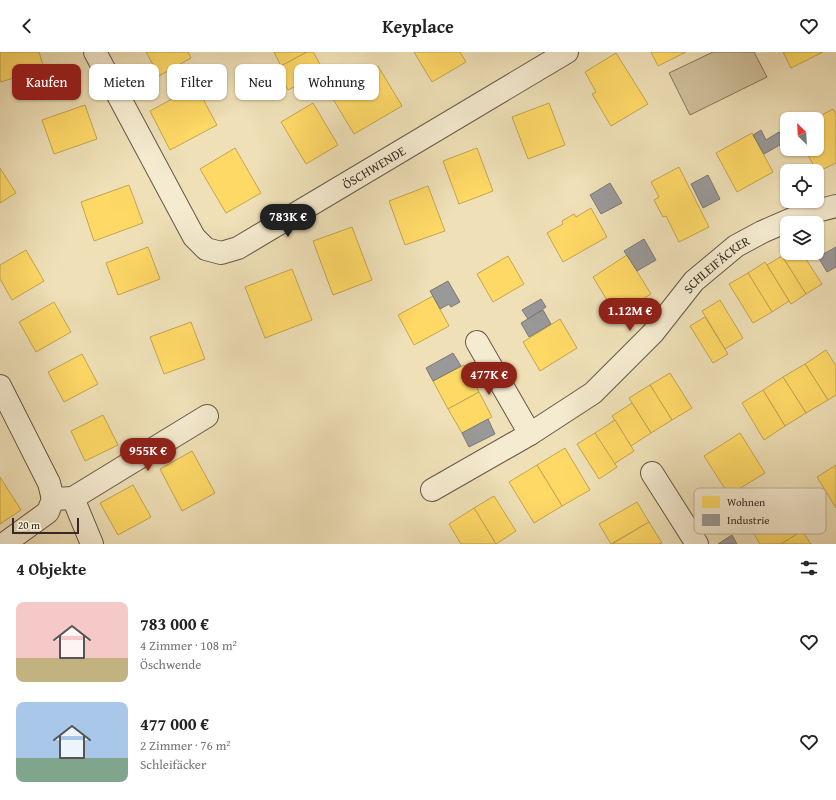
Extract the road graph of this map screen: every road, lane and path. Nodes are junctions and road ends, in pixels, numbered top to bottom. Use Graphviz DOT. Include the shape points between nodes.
graph roads {
  1 [pos="94,52"];
  2 [pos="567,52"];
  3 [pos="836,206"];
  4 [pos="478,342"];
  5 [pos="0,386"];
  6 [pos="207,416"];
  7 [pos="530,434"];
  8 [pos="652,473"];
  9 [pos="432,490"];
  10 [pos="63,498"];
  11 [pos="4,544"];
  12 [pos="92,544"];
  13 [pos="697,544"];
  1 -- 2 [label="street, ÖSCHWENDE" via="194,237 206,249 221,253 238,248"];
  3 -- 7 [label="street, SCHLEIFÄCKER" via="801,215 736,246 694,280 653,333 593,393"];
  4 -- 7 [label="street"];
  5 -- 10 [label="street" via="49,483"];
  6 -- 10 [label="street"];
  7 -- 9 [label="street, SCHLEIFÄCKER"];
  8 -- 13 [label="street"];
  10 -- 11 [label="street"];
  10 -- 12 [label="street"];
}
